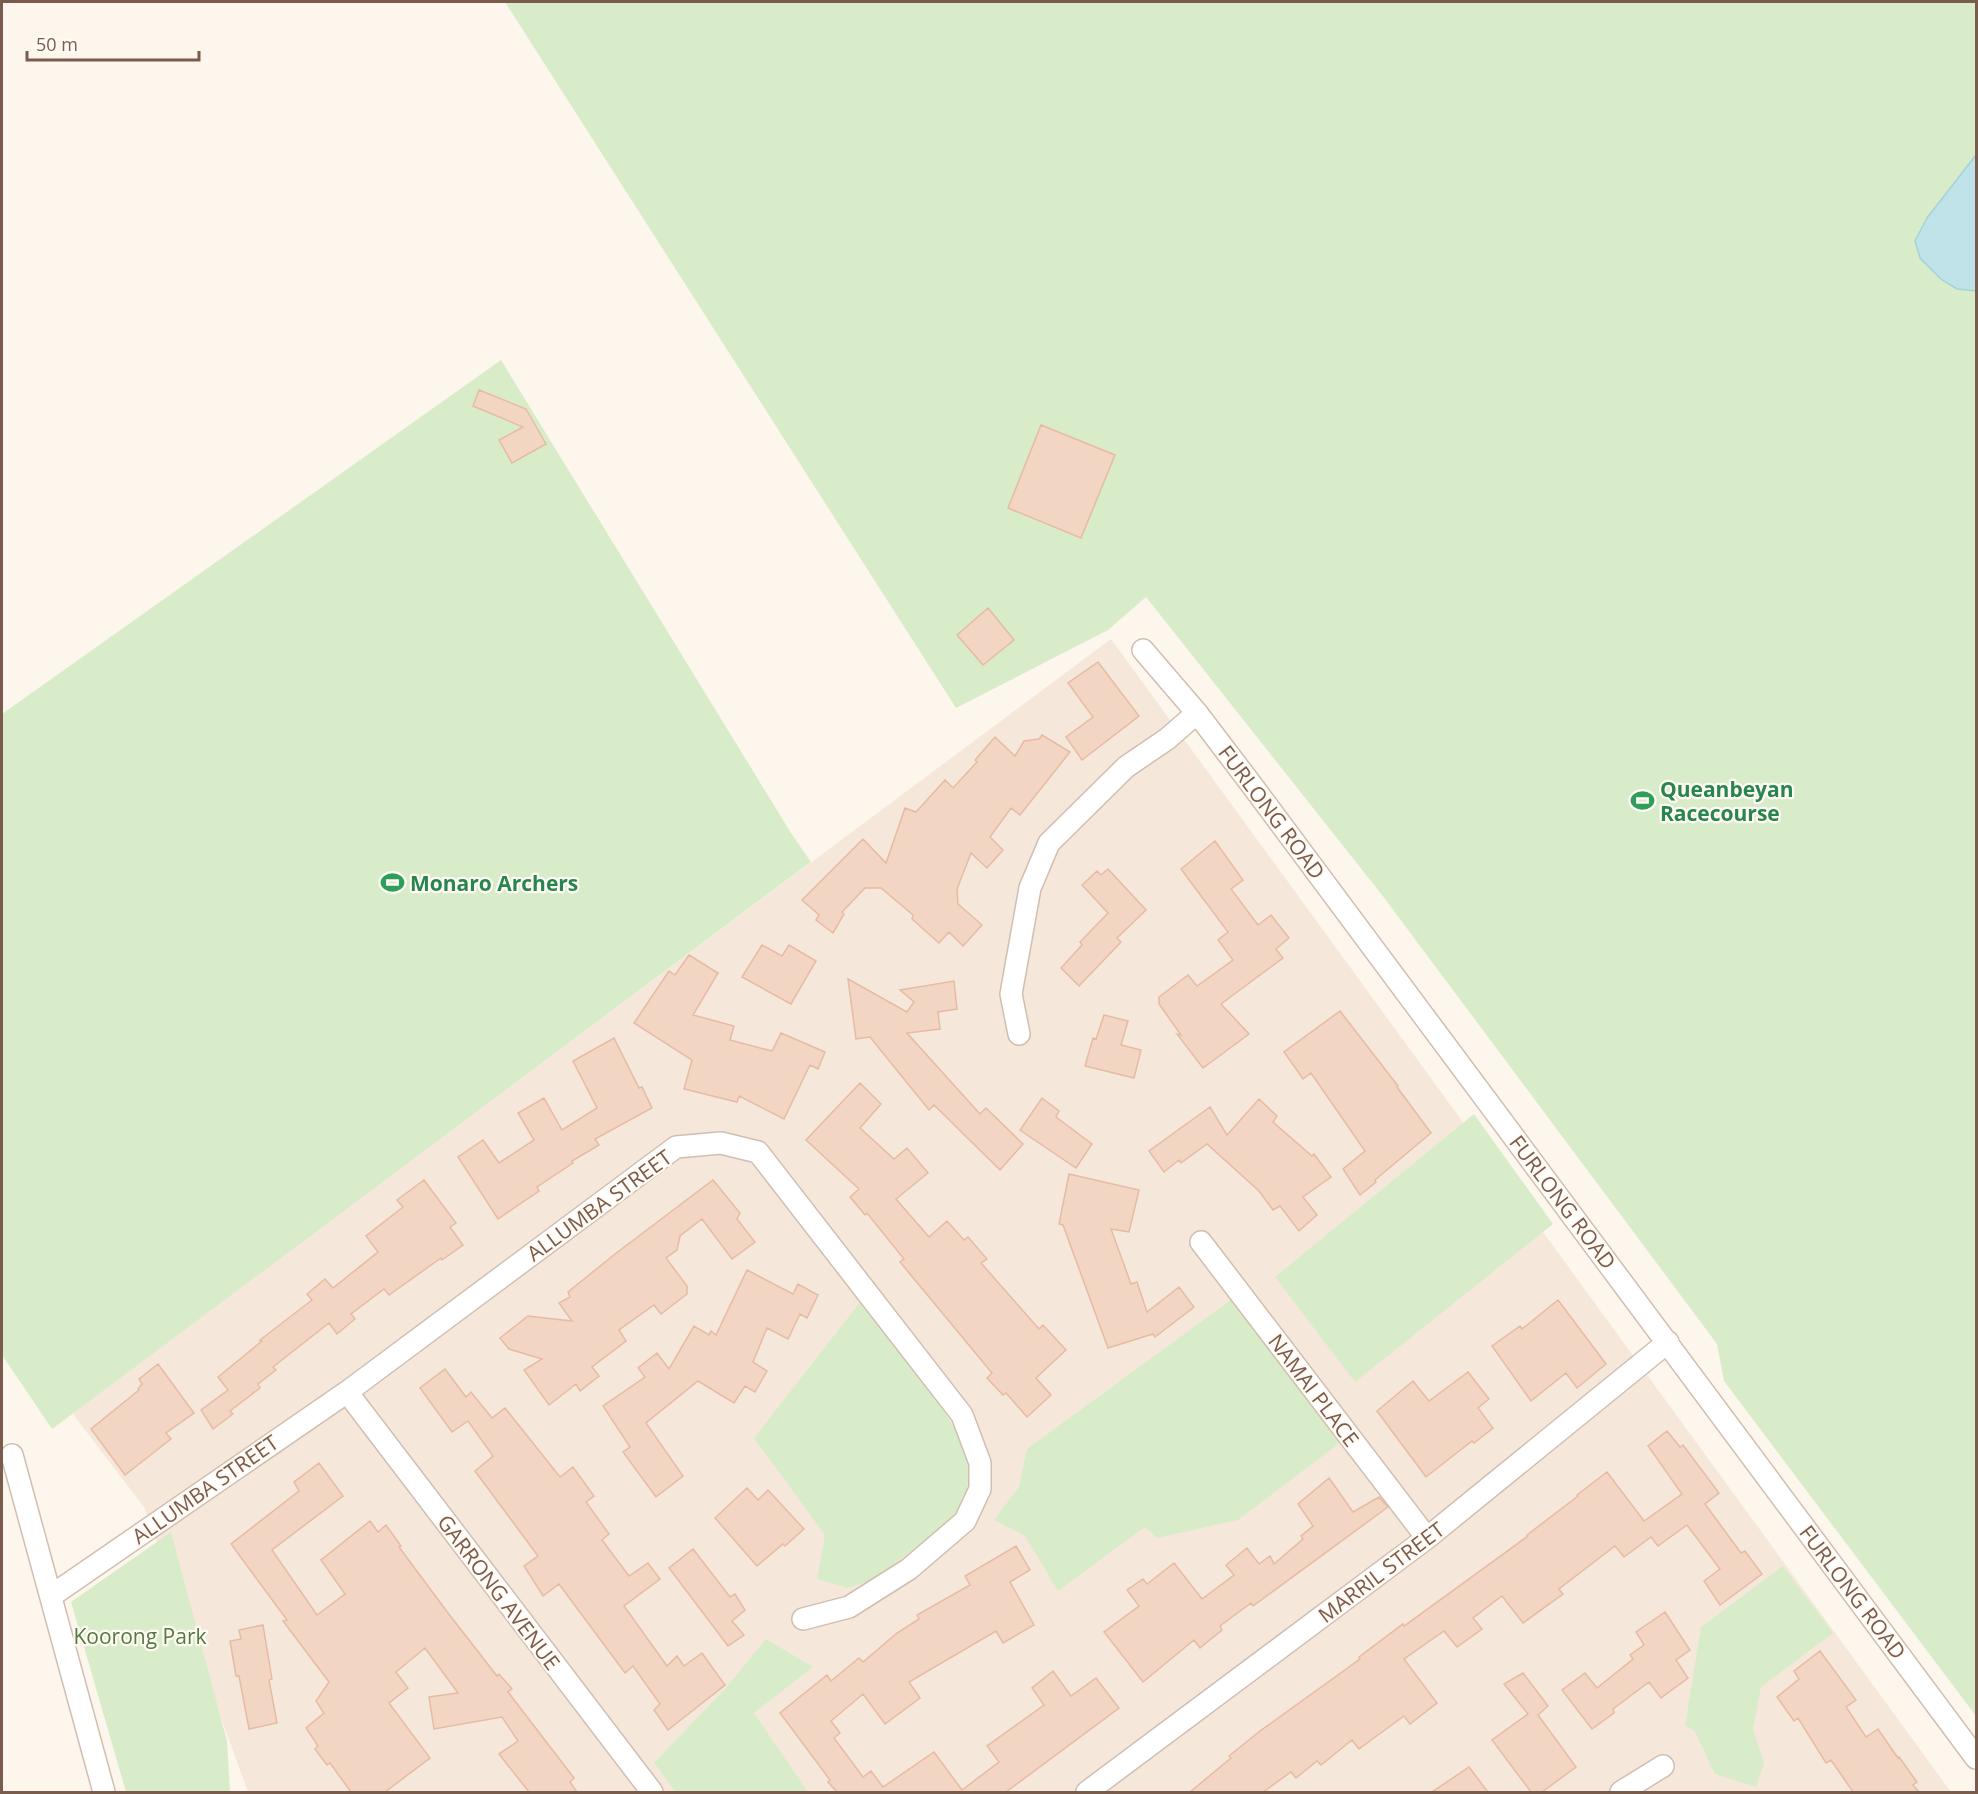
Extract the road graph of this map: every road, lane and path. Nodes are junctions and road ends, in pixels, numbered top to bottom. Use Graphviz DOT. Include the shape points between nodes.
graph roads {
  1 [pos="1143,650"];
  2 [pos="1197,713"];
  3 [pos="1019,1034"];
  4 [pos="1201,1242"];
  5 [pos="1668,1342"];
  6 [pos="346,1392"];
  7 [pos="12,1455"];
  8 [pos="1427,1538"];
  9 [pos="51,1596"];
  10 [pos="803,1619"];
  11 [pos="1977,1758"];
  12 [pos="1663,1766"];
  13 [pos="104,1792"];
  14 [pos="652,1792"];
  15 [pos="1087,1792"];
  16 [pos="1621,1792"];
  1 -- 2 [label="street, FURLONG ROAD"];
  2 -- 3 [label="street" via="1126,767 1049,843 1030,888 1011,994"];
  2 -- 5 [label="street, FURLONG ROAD"];
  4 -- 8 [label="street, NAMAI PLACE"];
  5 -- 8 [label="street, MARRIL STREET"];
  5 -- 11 [label="street, FURLONG ROAD"];
  6 -- 9 [label="street, ALLUMBA STREET"];
  6 -- 10 [label="street, ALLUMBA STREET" via="676,1148 721,1143 758,1152 962,1415 980,1463 980,1489 965,1521 909,1569 849,1607"];
  6 -- 14 [label="street, GARRONG AVENUE"];
  7 -- 9 [label="street"];
  8 -- 15 [label="street, MARRIL STREET"];
  9 -- 13 [label="street"];
  12 -- 16 [label="street"];
}
